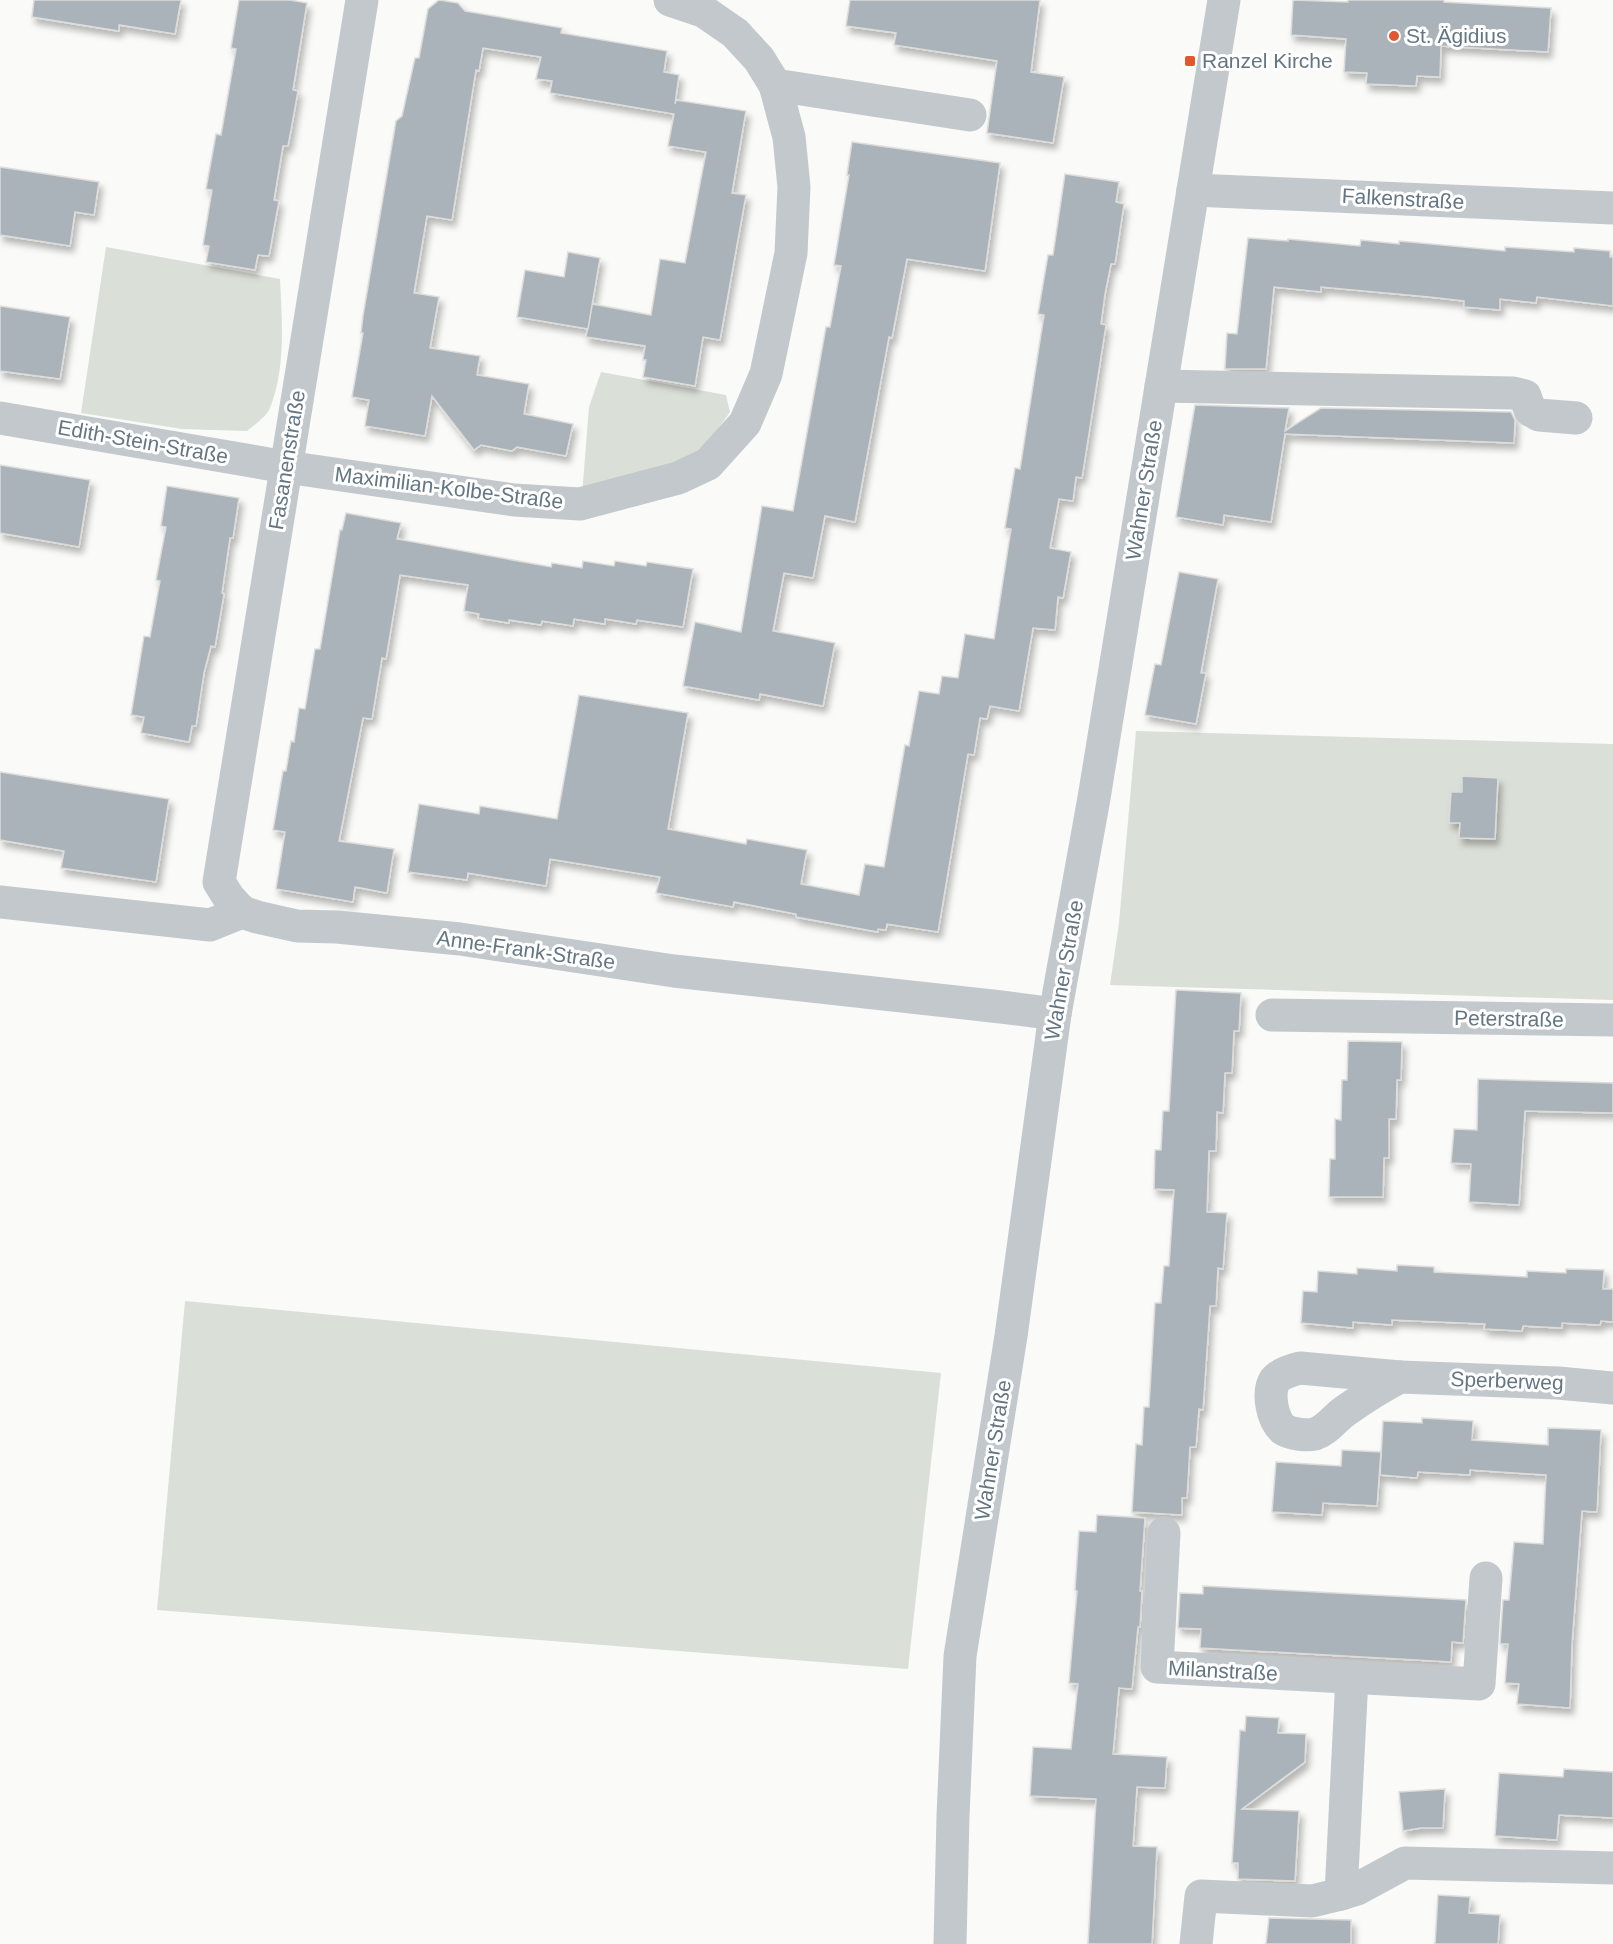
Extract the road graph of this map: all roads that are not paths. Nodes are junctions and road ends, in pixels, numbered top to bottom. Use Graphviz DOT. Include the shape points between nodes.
graph roads {
  1 [pos="362,0"];
  2 [pos="670,0"];
  3 [pos="1224,0"];
  4 [pos="775,85"];
  5 [pos="970,115"];
  6 [pos="1193,190"];
  7 [pos="1613,208"];
  8 [pos="1161,387"];
  9 [pos="0,418"];
  10 [pos="1576,418"];
  11 [pos="286,467"];
  12 [pos="0,902"];
  13 [pos="242,912"];
  14 [pos="1055,1014"];
  15 [pos="1272,1015"];
  16 [pos="1613,1020"];
  17 [pos="1401,1377"];
  18 [pos="1613,1388"];
  19 [pos="1164,1533"];
  20 [pos="1486,1578"];
  21 [pos="1352,1677"];
  22 [pos="1613,1868"];
  23 [pos="1341,1894"];
  24 [pos="950,1944"];
  25 [pos="1196,1944"];
  1 -- 11 [label="street, Fasanenstraße"];
  2 -- 4 [label="street, Maximilian-Kolbe-Straße" via="703,11 735,33 759,59"];
  3 -- 6 [label="street, Wahner Straße"];
  4 -- 5 [label="street"];
  4 -- 11 [label="street, Maximilian-Kolbe-Straße" via="789,137 794,187 791,253 766,374 745,423 708,464 678,478 580,504 514,500"];
  6 -- 7 [label="street, Falkenstraße"];
  6 -- 8 [label="street, Wahner Straße"];
  8 -- 10 [label="street" via="1513,393 1525,396 1530,410 1539,415"];
  8 -- 14 [label="street, Wahner Straße"];
  9 -- 11 [label="street, Edith-Stein-Straße"];
  11 -- 13 [label="street, Fasanenstraße" via="219,882"];
  12 -- 13 [label="street" via="210,925"];
  13 -- 14 [label="street, Anne-Frank-Straße" via="297,926 460,939 674,971"];
  14 -- 24 [label="street, Wahner Straße" via="1011,1335 960,1656"];
  15 -- 16 [label="street, Peterstraße"];
  17 -- 18 [label="street, Sperberweg"];
  19 -- 21 [label="street, Milanstraße" via="1157,1667"];
  20 -- 21 [label="street, Milanstraße" via="1479,1684"];
  21 -- 23 [label="street"];
  22 -- 23 [label="street" via="1405,1863"];
  23 -- 25 [label="street" via="1312,1901 1201,1896"];
}
